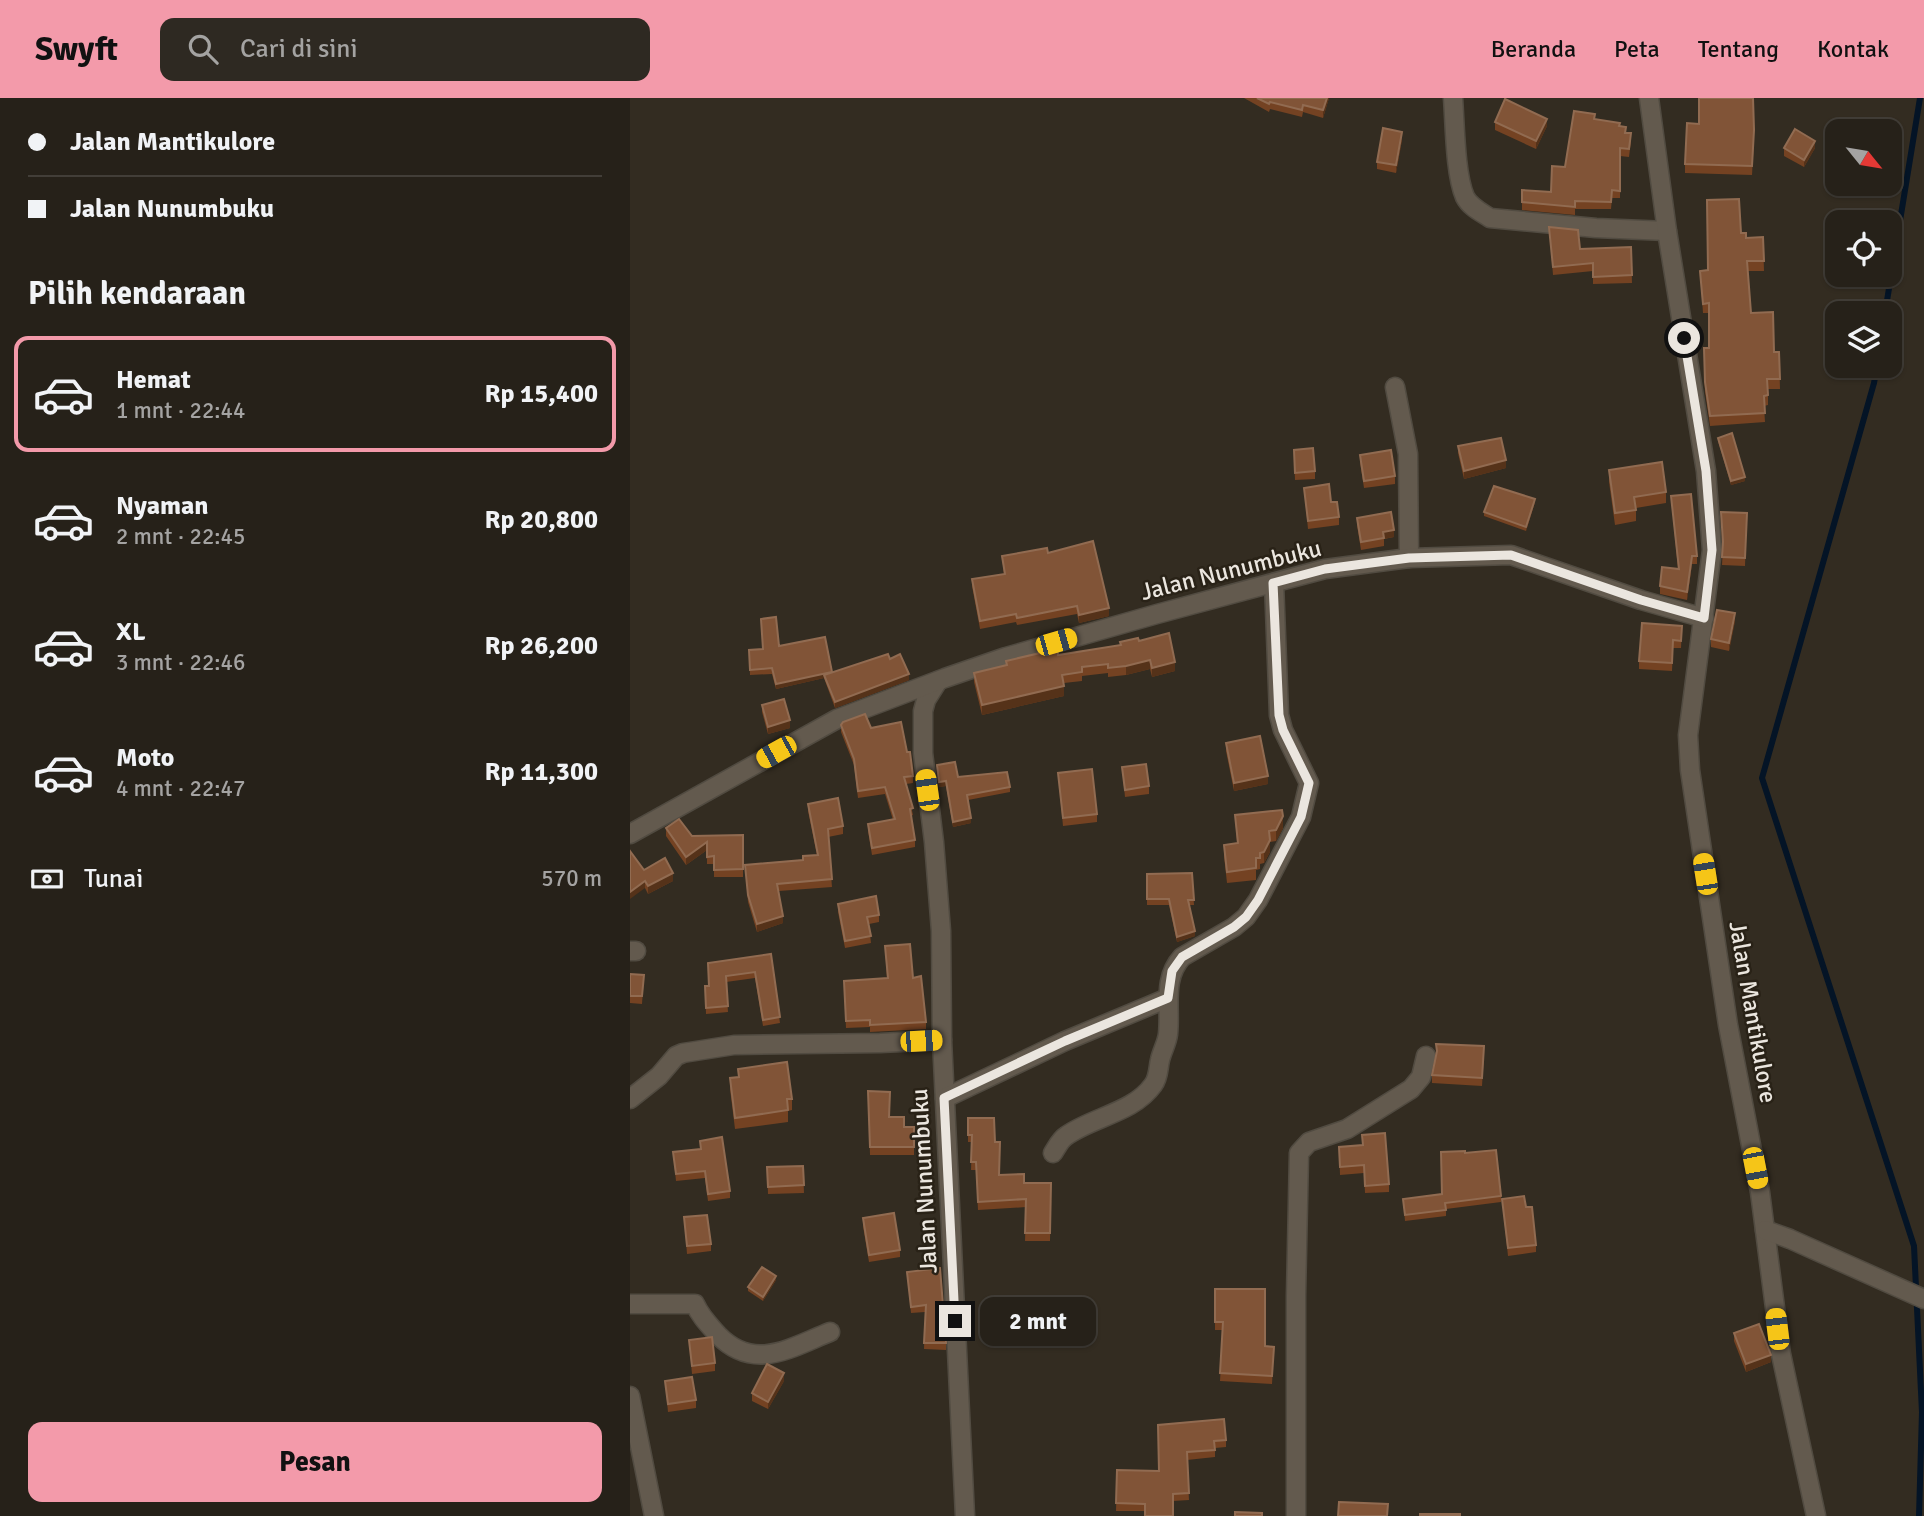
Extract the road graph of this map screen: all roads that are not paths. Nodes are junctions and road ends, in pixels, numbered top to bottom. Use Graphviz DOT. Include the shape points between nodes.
graph roads {
  1 [pos="1453,98"];
  2 [pos="1649,98"];
  3 [pos="1667,231"];
  4 [pos="1395,387"];
  5 [pos="1409,558"];
  6 [pos="1273,583"];
  7 [pos="1704,618"];
  8 [pos="937,681"];
  9 [pos="635,829"];
  10 [pos="1168,998"];
  11 [pos="942,1040"];
  12 [pos="1426,1056"];
  13 [pos="944,1098"];
  14 [pos="630,1099"];
  15 [pos="1053,1153"];
  16 [pos="1765,1230"];
  17 [pos="1924,1299"];
  18 [pos="630,1304"];
  19 [pos="830,1332"];
  20 [pos="630,1396"];
  21 [pos="654,1516"];
  22 [pos="965,1516"];
  23 [pos="1296,1516"];
  24 [pos="1816,1516"];
  1 -- 3 [label="street" via="1462,186 1471,205 1481,213 1490,218"];
  2 -- 3 [label="street, Jalan Mantikulore"];
  3 -- 7 [label="street, Jalan Mantikulore" via="1706,471 1712,550"];
  4 -- 5 [label="street" via="1408,454"];
  5 -- 6 [label="street, Jalan Nunumbuku" via="1325,569"];
  5 -- 7 [label="street, Jalan Nunumbuku" via="1511,555"];
  6 -- 8 [label="street, Jalan Nunumbuku" via="1019,653"];
  6 -- 10 [label="street" via="1279,715 1309,783 1307,798 1258,900 1234,927 1182,957 1172,971"];
  7 -- 16 [label="street, Jalan Mantikulore" via="1688,735 1690,771"];
  8 -- 9 [label="street, Jalan Nunumbuku" via="836,719"];
  8 -- 11 [label="street, Jalan Nunumbuku" via="926,700 922,722 941,931"];
  10 -- 13 [label="street"];
  10 -- 15 [label="street" via="1168,1036 1152,1087 1111,1115 1066,1136"];
  11 -- 13 [label="street, Jalan Nunumbuku"];
  11 -- 14 [label="street" via="734,1045 683,1053"];
  12 -- 23 [label="street" via="1421,1077 1411,1090 1347,1129 1309,1142 1299,1153"];
  13 -- 22 [label="street, Jalan Nunumbuku"];
  16 -- 17 [label="street"];
  16 -- 24 [label="street, Jalan Mantikulore" via="1781,1354"];
  18 -- 19 [label="street" via="695,1304 721,1338 747,1354 776,1353"];
  20 -- 21 [label="street"];
}
